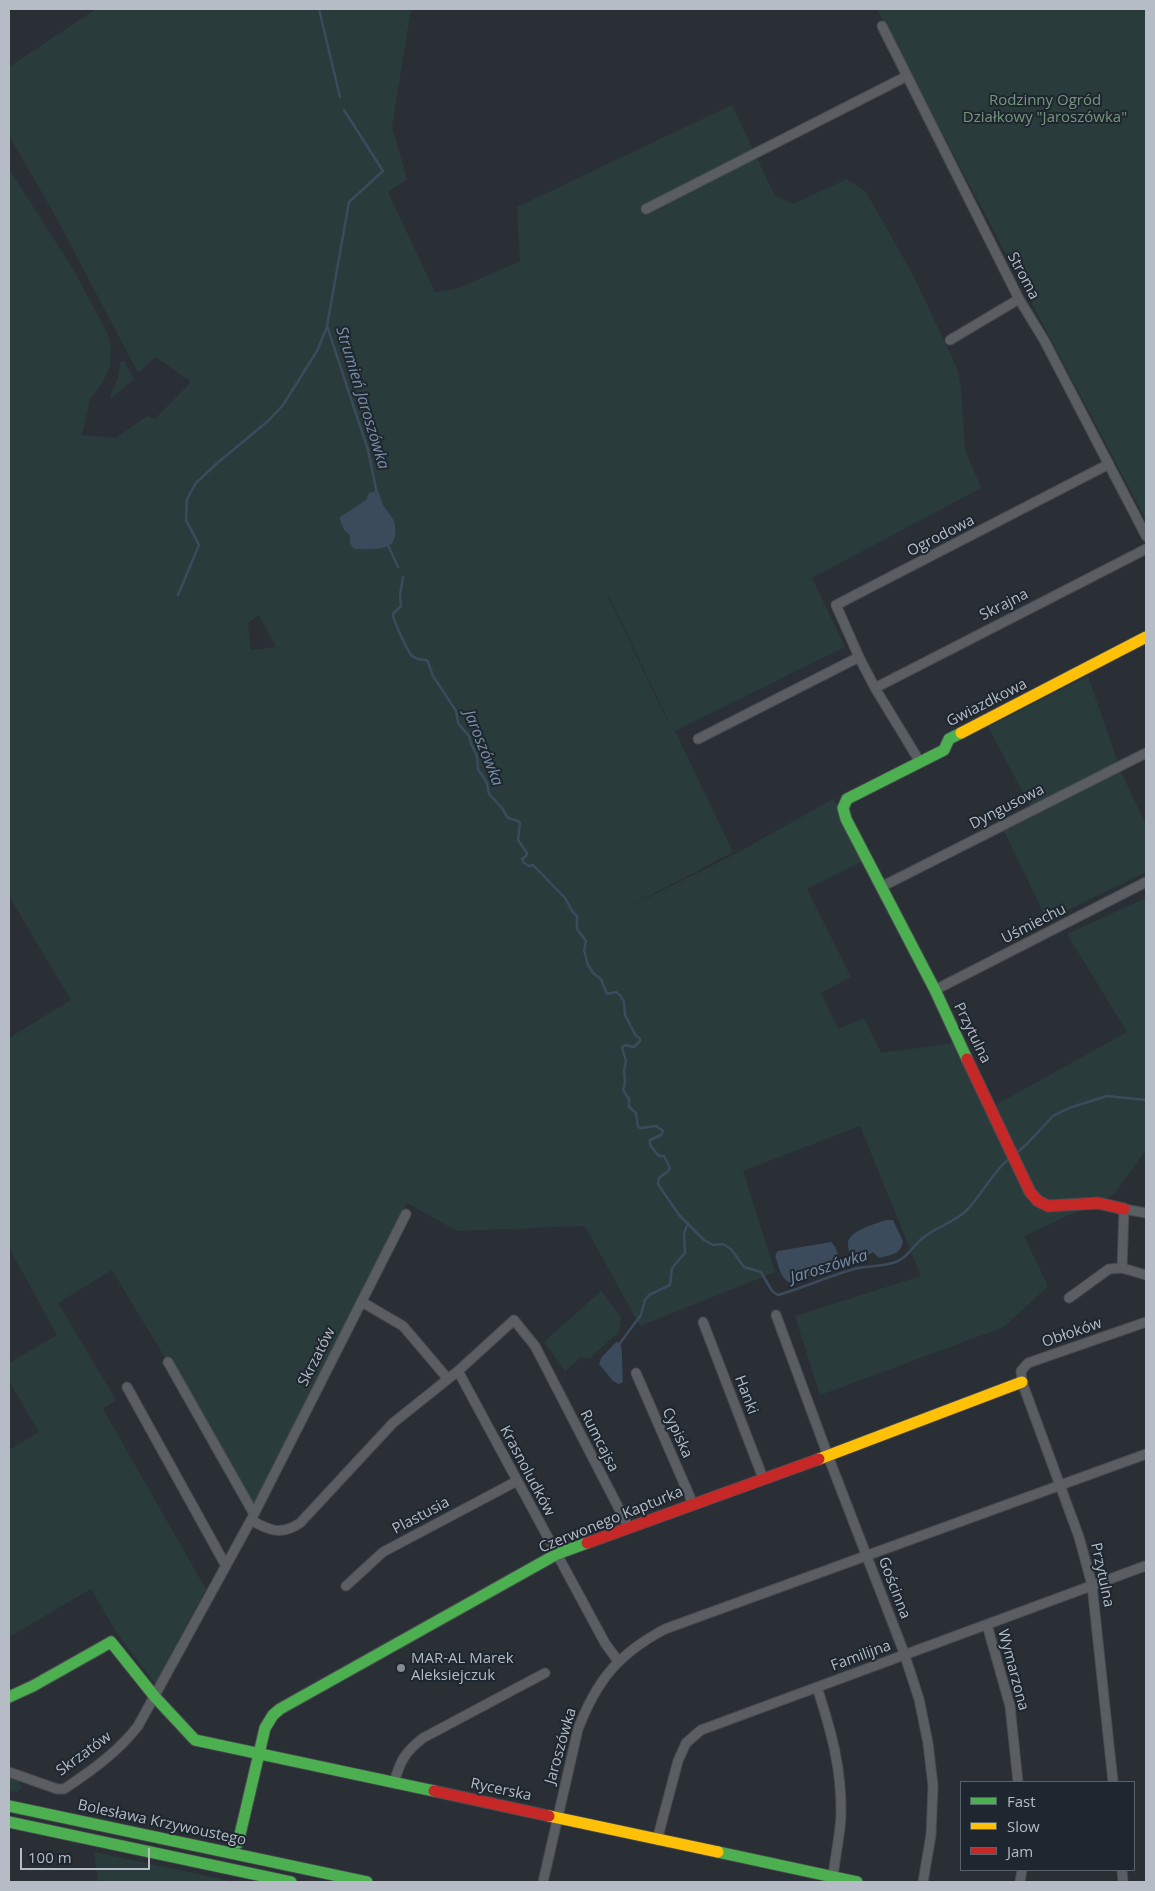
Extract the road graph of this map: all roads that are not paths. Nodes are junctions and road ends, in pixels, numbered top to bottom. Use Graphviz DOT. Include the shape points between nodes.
graph roads {
  1 [pos="882,26"];
  2 [pos="907,76"];
  3 [pos="646,209"];
  4 [pos="1019,299"];
  5 [pos="950,340"];
  6 [pos="1109,464"];
  7 [pos="1146,536"];
  8 [pos="1146,549"];
  9 [pos="1146,637"];
  10 [pos="859,657"];
  11 [pos="875,688"];
  12 [pos="698,739"];
  13 [pos="1146,753"];
  14 [pos="920,762"];
  15 [pos="847,799"];
  16 [pos="1146,882"];
  17 [pos="881,887"];
  18 [pos="935,990"];
  19 [pos="1124,1209"];
  20 [pos="1146,1213"];
  21 [pos="406,1214"];
  22 [pos="1122,1268"];
  23 [pos="1146,1275"];
  24 [pos="1069,1298"];
  25 [pos="362,1302"];
  26 [pos="776,1315"];
  27 [pos="703,1322"];
  28 [pos="1146,1322"];
  29 [pos="168,1362"];
  30 [pos="458,1371"];
  31 [pos="636,1374"];
  32 [pos="448,1379"];
  33 [pos="1022,1382"];
  34 [pos="127,1387"];
  35 [pos="1146,1454"];
  36 [pos="828,1456"];
  37 [pos="763,1478"];
  38 [pos="517,1481"];
  39 [pos="1059,1484"];
  40 [pos="692,1504"];
  41 [pos="252,1517"];
  42 [pos="629,1528"];
  43 [pos="557,1554"];
  44 [pos="867,1555"];
  45 [pos="226,1566"];
  46 [pos="1145,1566"];
  47 [pos="1092,1585"];
  48 [pos="346,1586"];
  49 [pos="987,1625"];
  50 [pos="904,1655"];
  51 [pos="618,1661"];
  52 [pos="545,1673"];
  53 [pos="817,1687"];
  54 [pos="9,1697"];
  55 [pos="155,1697"];
  56 [pos="258,1753"];
  57 [pos="9,1772"];
  58 [pos="1018,1781"];
  59 [pos="1113,1781"];
  60 [pos="394,1783"];
  61 [pos="9,1806"];
  62 [pos="557,1817"];
  63 [pos="9,1822"];
  64 [pos="657,1840"];
  65 [pos="238,1843"];
  66 [pos="308,1870"];
  67 [pos="833,1877"];
  68 [pos="291,1882"];
  69 [pos="299,1882"];
  70 [pos="367,1882"];
  71 [pos="543,1882"];
  72 [pos="857,1882"];
  73 [pos="924,1882"];
  1 -- 2 [label="street, Stroma"];
  2 -- 3 [label="street"];
  2 -- 4 [label="street, Stroma"];
  4 -- 5 [label="street"];
  4 -- 6 [label="street, Stroma"];
  6 -- 7 [label="street, Stroma"];
  6 -- 10 [label="street, Ogrodowa" via="836,605"];
  8 -- 11 [label="street, Skrajna"];
  9 -- 14 [label="street, Gwiazdkowa" via="950,739 944,750"];
  10 -- 11 [label="street, Ogrodowa"];
  10 -- 12 [label="street"];
  11 -- 14 [label="street, Ogrodowa"];
  13 -- 17 [label="street, Dyngusowa"];
  14 -- 15 [label="street, Gwiazdkowa"];
  15 -- 17 [label="street, Przytulna" via="844,813"];
  16 -- 18 [label="street, Uśmiechu"];
  17 -- 18 [label="street, Przytulna"];
  18 -- 19 [label="street, Przytulna" via="1034,1197 1048,1206 1098,1203"];
  19 -- 20 [label="street"];
  19 -- 22 [label="street"];
  21 -- 25 [label="street, Skrzatów"];
  22 -- 23 [label="street"];
  22 -- 24 [label="street" via="1109,1269"];
  25 -- 32 [label="street" via="403,1326"];
  25 -- 41 [label="street, Skrzatów"];
  26 -- 36 [label="street, Gościnna"];
  27 -- 37 [label="street, Hanki"];
  28 -- 33 [label="street, Obłoków" via="1028,1363 1021,1371"];
  29 -- 41 [label="street"];
  30 -- 32 [label="street"];
  30 -- 38 [label="street, Krasnoludków"];
  30 -- 42 [label="street, Rumcajsa" via="514,1320 535,1346"];
  31 -- 40 [label="street, Cypiska"];
  32 -- 41 [label="street" via="393,1423 300,1523 277,1532 268,1530"];
  33 -- 36 [label="street, Czerwonego Kapturka"];
  33 -- 39 [label="street, Przytulna"];
  34 -- 45 [label="street"];
  35 -- 39 [label="street, Jaroszówka"];
  36 -- 37 [label="street, Czerwonego Kapturka"];
  36 -- 44 [label="street, Gościnna"];
  37 -- 40 [label="street, Czerwonego Kapturka"];
  38 -- 43 [label="street, Krasnoludków"];
  38 -- 48 [label="street, Plastusia" via="383,1552"];
  39 -- 44 [label="street, Jaroszówka"];
  39 -- 47 [label="street, Przytulna" via="1079,1537"];
  40 -- 42 [label="street, Czerwonego Kapturka"];
  41 -- 45 [label="street, Skrzatów"];
  42 -- 43 [label="street, Czerwonego Kapturka"];
  43 -- 51 [label="street, Krasnoludków" via="605,1644"];
  43 -- 56 [label="street, Czerwonego Kapturka" via="280,1709 265,1728"];
  44 -- 50 [label="street, Gościnna"];
  44 -- 51 [label="street, Jaroszówka" via="665,1629"];
  45 -- 55 [label="street, Skrzatów"];
  46 -- 47 [label="street, Familijna"];
  47 -- 49 [label="street, Familijna"];
  47 -- 59 [label="street, Przytulna"];
  49 -- 50 [label="street, Familijna"];
  49 -- 58 [label="street, Wymarzona" via="1010,1706"];
  50 -- 53 [label="street, Familijna"];
  50 -- 73 [label="street, Gościnna" via="927,1734 932,1786 931,1836"];
  51 -- 62 [label="street, Jaroszówka" via="595,1690 581,1721"];
  52 -- 60 [label="street" via="424,1738 404,1755"];
  53 -- 64 [label="street, Familijna" via="710,1726 686,1743 678,1760"];
  53 -- 67 [label="street" via="832,1731 839,1768 840,1817"];
  54 -- 55 [label="street" via="111,1642"];
  55 -- 56 [label="street, Rycerska" via="195,1740"];
  55 -- 57 [label="street, Skrzatów" via="127,1740 64,1789"];
  56 -- 60 [label="street, Rycerska"];
  56 -- 65 [label="street, Czerwonego Kapturka"];
  60 -- 62 [label="street, Rycerska"];
  61 -- 66 [label="street, Bolesława Krzywoustego"];
  62 -- 64 [label="street, Rycerska"];
  62 -- 71 [label="street, Jaroszówka"];
  63 -- 68 [label="street, Bolesława Krzywoustego"];
  64 -- 67 [label="street, Rycerska"];
  66 -- 69 [label="street" via="298,1873"];
  66 -- 70 [label="street, Bolesława Krzywoustego"];
  67 -- 72 [label="street, Rycerska"];
}
